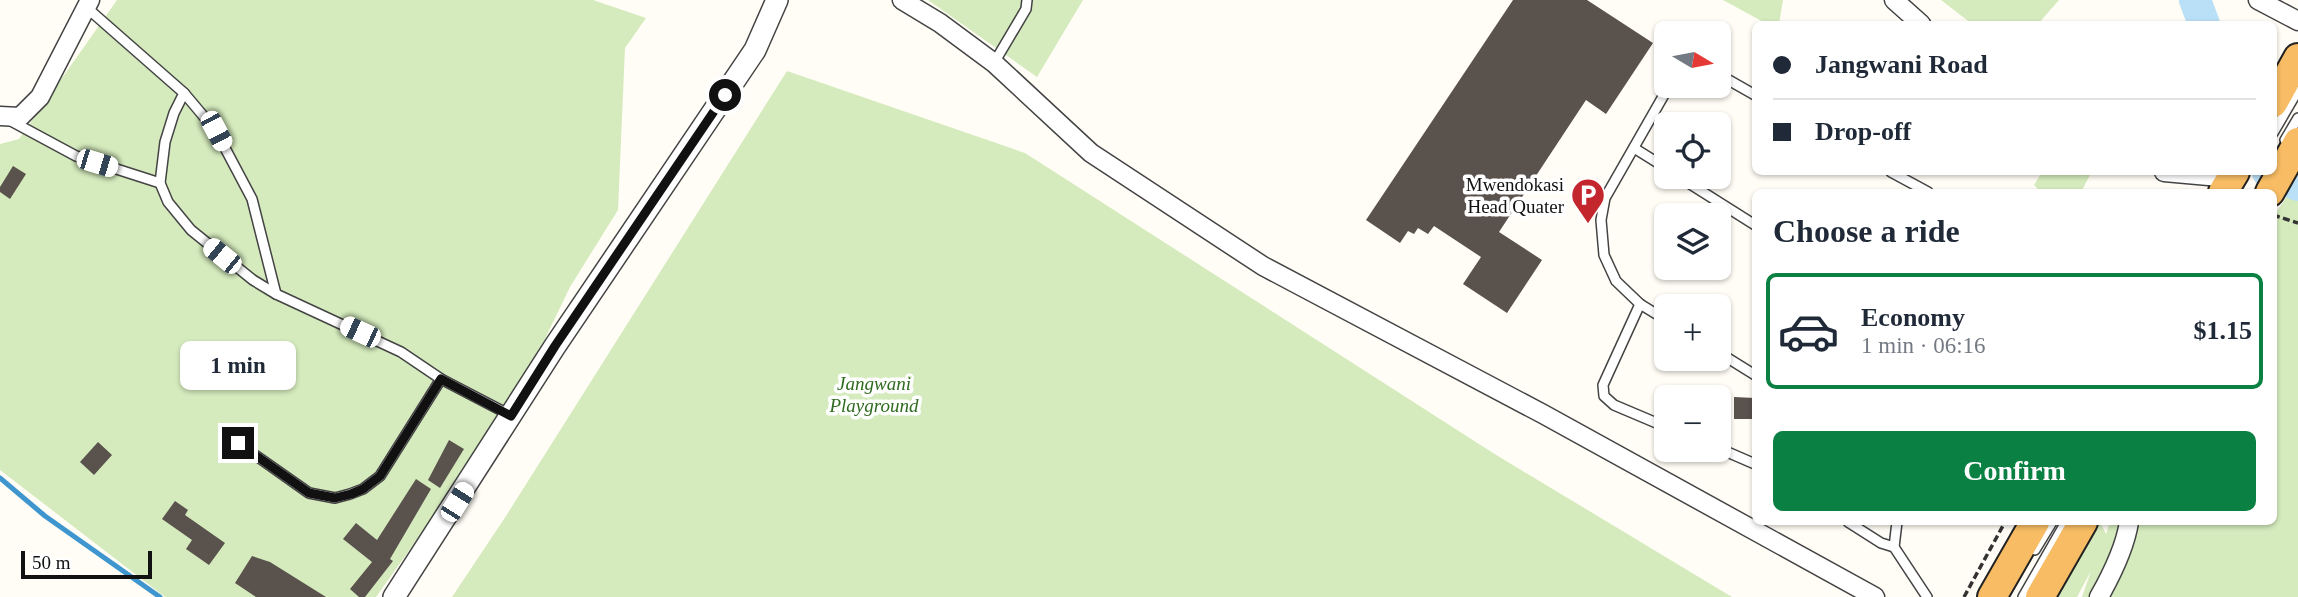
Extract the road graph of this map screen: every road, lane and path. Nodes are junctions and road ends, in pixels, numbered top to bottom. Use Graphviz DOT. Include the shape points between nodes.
graph roads {
  1 [pos="776,0"];
  2 [pos="902,0"];
  3 [pos="1027,0"];
  4 [pos="1894,0"];
  5 [pos="2258,0"];
  6 [pos="88,4"];
  7 [pos="1918,21"];
  8 [pos="2298,21"];
  9 [pos="2298,58"];
  10 [pos="994,63"];
  11 [pos="1731,81"];
  12 [pos="2298,90"];
  13 [pos="184,93"];
  14 [pos="1752,93"];
  15 [pos="2277,96"];
  16 [pos="1662,98"];
  17 [pos="3,117"];
  18 [pos="2298,117"];
  19 [pos="2277,126"];
  20 [pos="2289,146"];
  21 [pos="1634,148"];
  22 [pos="1654,161"];
  23 [pos="1897,175"];
  24 [pos="2186,175"];
  25 [pos="2230,181"];
  26 [pos="160,183"];
  27 [pos="1698,189"];
  28 [pos="1922,189"];
  29 [pos="2271,189"];
  30 [pos="2277,216"];
  31 [pos="1752,223"];
  32 [pos="2298,223"];
  33 [pos="276,294"];
  34 [pos="1640,304"];
  35 [pos="1654,313"];
  36 [pos="1731,360"];
  37 [pos="1752,373"];
  38 [pos="441,379"];
  39 [pos="511,416"];
  40 [pos="1654,422"];
  41 [pos="238,443"];
  42 [pos="1731,454"];
  43 [pos="1752,463"];
  44 [pos="1853,525"];
  45 [pos="1897,525"];
  46 [pos="2003,525"];
  47 [pos="2033,525"];
  48 [pos="2050,525"];
  49 [pos="2064,525"];
  50 [pos="2081,525"];
  51 [pos="2129,525"];
  52 [pos="1894,547"];
  53 [pos="2033,554"];
  54 [pos="394,597"];
  55 [pos="1875,597"];
  56 [pos="1927,597"];
  57 [pos="1964,597"];
  58 [pos="1992,597"];
  59 [pos="2023,597"];
  60 [pos="2040,597"];
  61 [pos="2099,597"];
  1 -- 39 [label="street" via="755,50"];
  2 -- 10 [label="street"];
  3 -- 10 [label="lane"];
  4 -- 7 [label="street"];
  5 -- 8 [label="street"];
  6 -- 13 [label="lane"];
  6 -- 17 [label="street" via="40,97 20,117"];
  9 -- 15 [label="highway"];
  10 -- 55 [label="street" via="1091,153 1263,266"];
  11 -- 14 [label="lane"];
  12 -- 19 [label="lane"];
  13 -- 26 [label="lane" via="165,142"];
  13 -- 33 [label="lane" via="216,131 252,199"];
  16 -- 21 [label="lane"];
  17 -- 26 [label="lane" via="76,156"];
  18 -- 20 [label="lane"];
  20 -- 29 [label="highway"];
  21 -- 22 [label="lane"];
  21 -- 34 [label="lane" via="1605,198 1601,220 1606,262 1616,281"];
  23 -- 28 [label="lane"];
  24 -- 25 [label="street"];
  26 -- 33 [label="lane" via="168,202 191,230"];
  27 -- 31 [label="lane"];
  30 -- 32 [label="path"];
  33 -- 38 [label="lane" via="401,352"];
  34 -- 35 [label="lane"];
  34 -- 40 [label="lane" via="1603,385 1604,396"];
  36 -- 37 [label="lane"];
  38 -- 39 [label="lane"];
  38 -- 41 [label="lane" via="380,476 351,494 335,498 309,493"];
  39 -- 54 [label="street"];
  42 -- 43 [label="lane"];
  44 -- 52 [label="lane"];
  45 -- 52 [label="lane"];
  46 -- 57 [label="path"];
  47 -- 58 [label="highway"];
  48 -- 53 [label="lane"];
  49 -- 59 [label="lane"];
  50 -- 60 [label="highway"];
  51 -- 61 [label="street"];
  52 -- 56 [label="lane"];
}
